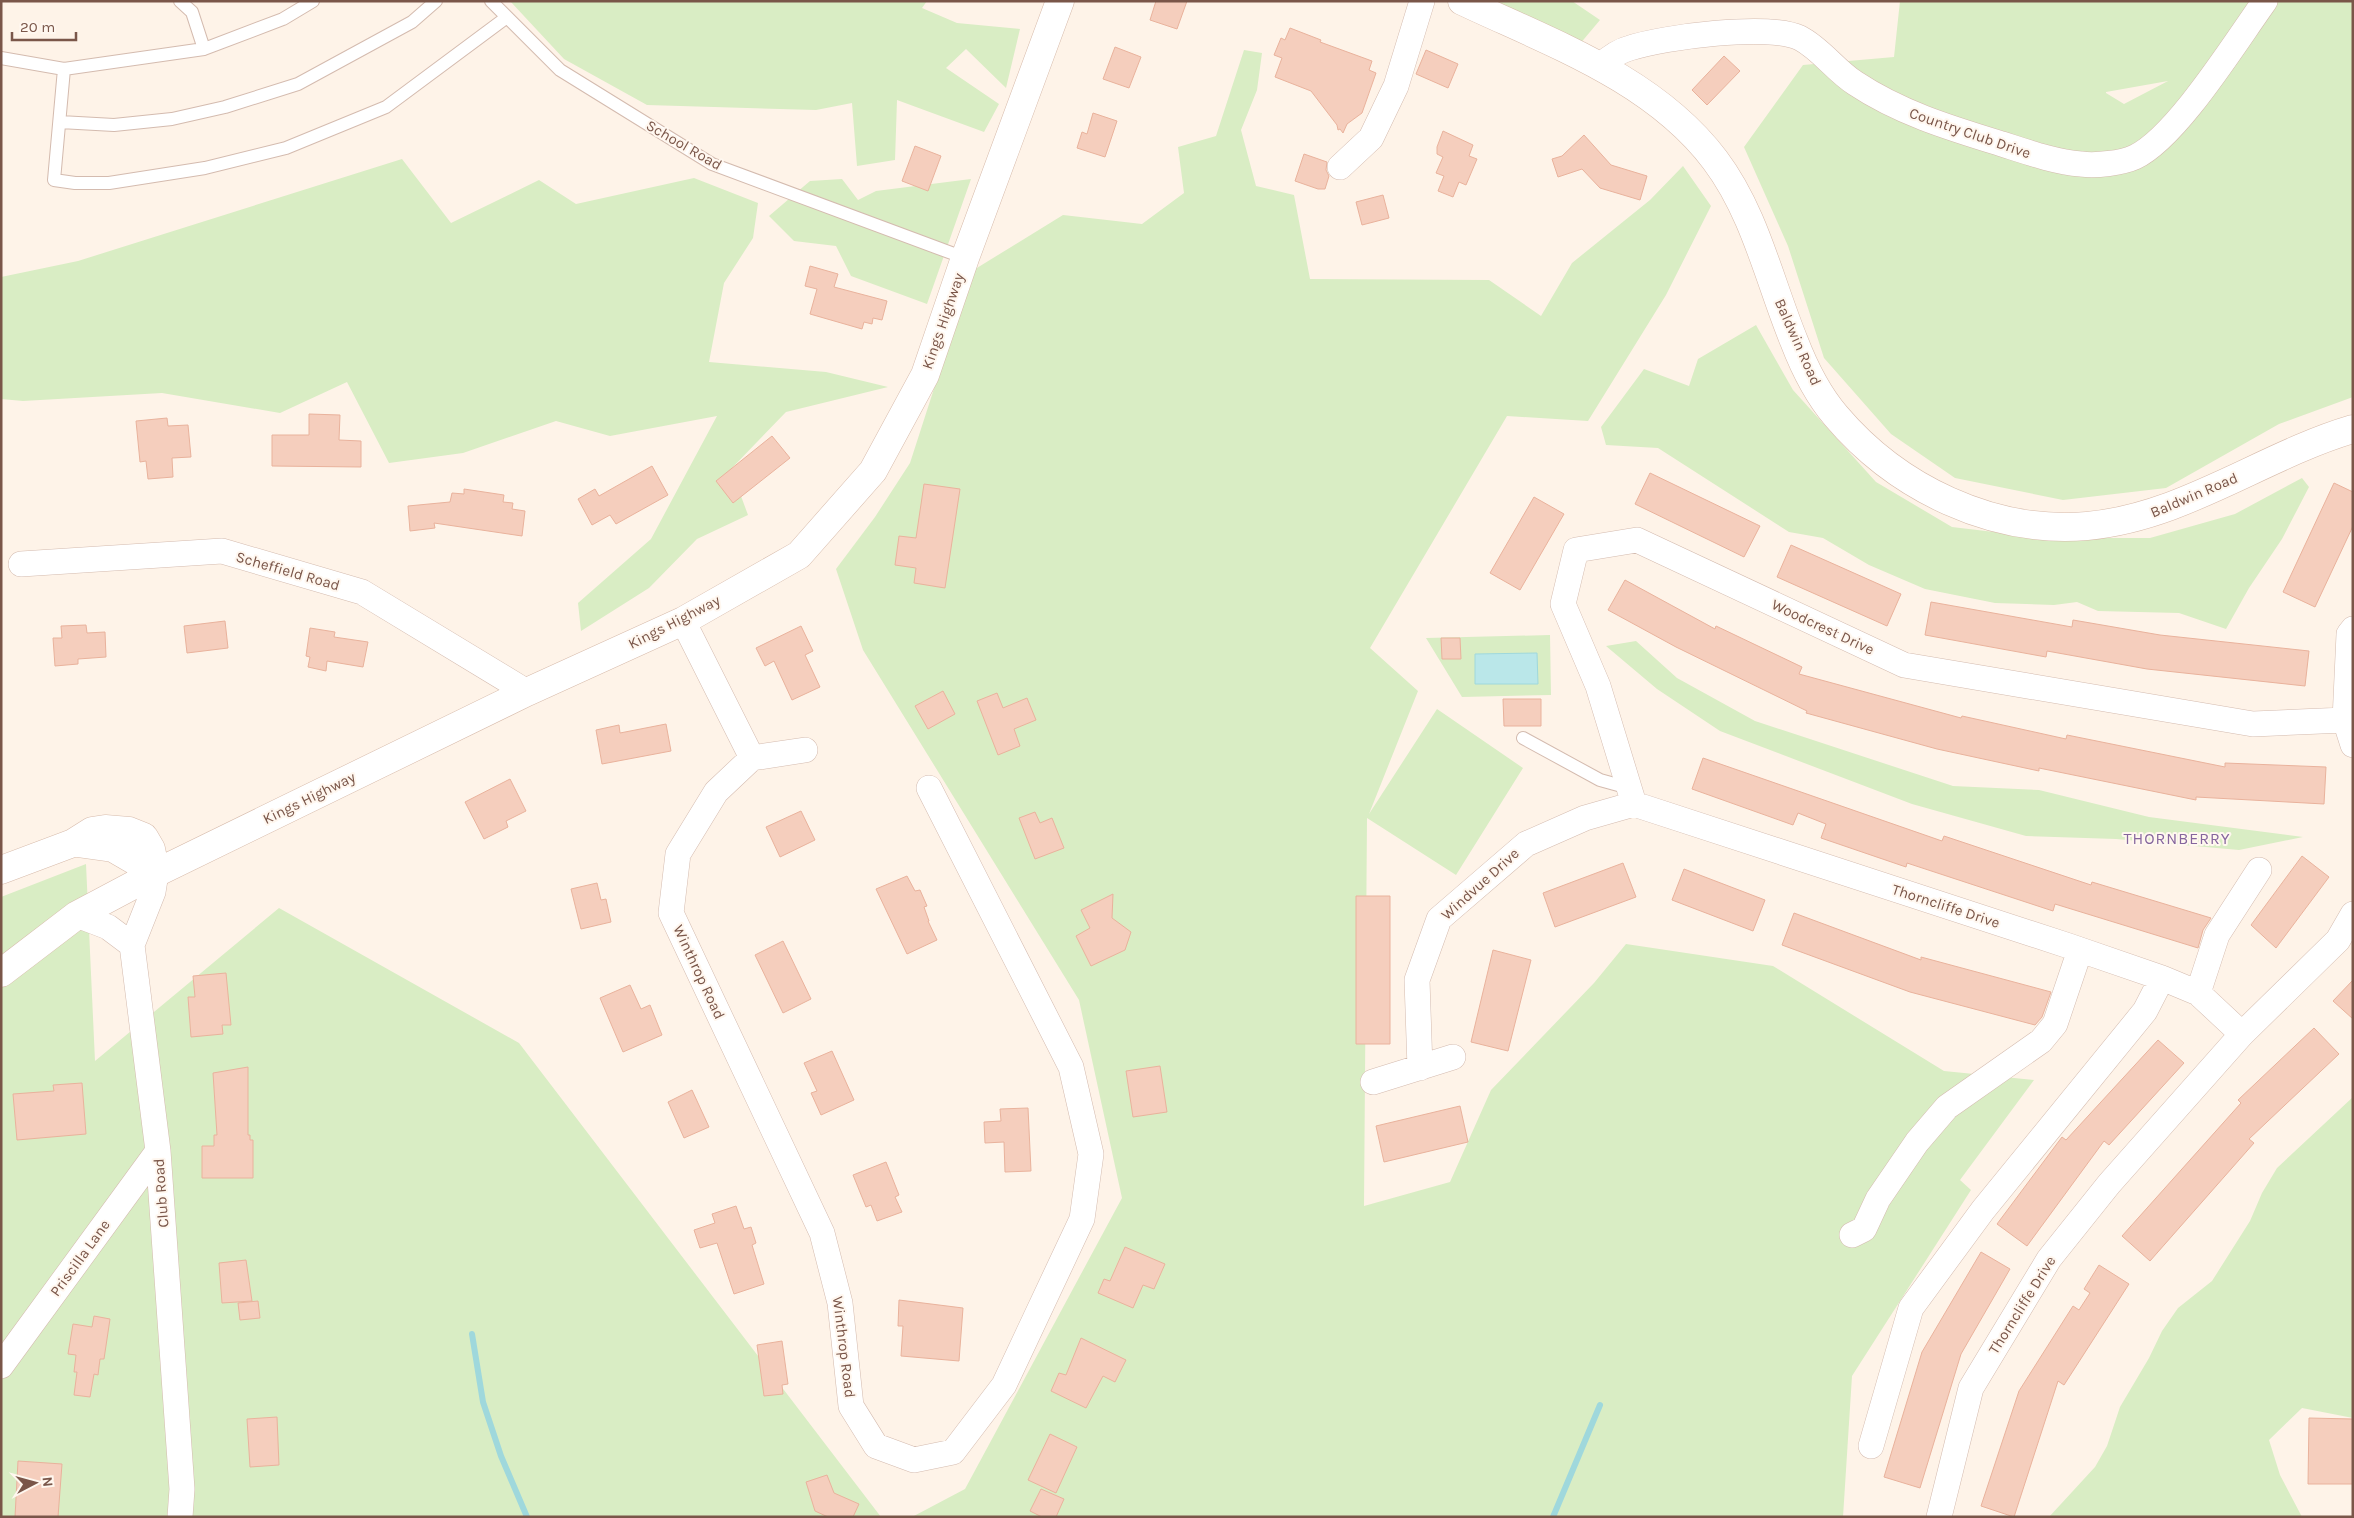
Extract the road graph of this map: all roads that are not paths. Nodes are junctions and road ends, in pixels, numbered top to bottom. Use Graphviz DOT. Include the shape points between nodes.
graph roads {
  1 [pos="180,1"];
  2 [pos="313,1"];
  3 [pos="436,1"];
  4 [pos="491,1"];
  5 [pos="1060,1"];
  6 [pos="1422,1"];
  7 [pos="1462,1"];
  8 [pos="2265,1"];
  9 [pos="507,17"];
  10 [pos="204,49"];
  11 [pos="1,58"];
  12 [pos="1600,66"];
  13 [pos="64,69"];
  14 [pos="60,122"];
  15 [pos="1340,168"];
  16 [pos="965,258"];
  17 [pos="2353,429"];
  18 [pos="21,564"];
  19 [pos="683,621"];
  20 [pos="2353,629"];
  21 [pos="527,692"];
  22 [pos="2345,720"];
  23 [pos="1523,738"];
  24 [pos="2353,745"];
  25 [pos="805,750"];
  26 [pos="752,758"];
  27 [pos="929,788"];
  28 [pos="1632,796"];
  29 [pos="1,870"];
  30 [pos="2260,870"];
  31 [pos="156,873"];
  32 [pos="2353,914"];
  33 [pos="77,915"];
  34 [pos="132,946"];
  35 [pos="2080,950"];
  36 [pos="1,973"];
  37 [pos="2162,978"];
  38 [pos="2198,993"];
  39 [pos="2242,1034"];
  40 [pos="1453,1057"];
  41 [pos="1420,1068"];
  42 [pos="1373,1082"];
  43 [pos="158,1151"];
  44 [pos="1852,1235"];
  45 [pos="1,1366"];
  46 [pos="1872,1446"];
  47 [pos="180,1517"];
  48 [pos="1939,1517"];
  1 -- 10 [label="lane" via="192,12"];
  2 -- 10 [label="lane" via="283,19"];
  3 -- 14 [label="lane" via="412,22 298,84 225,107 172,119 114,125"];
  4 -- 9 [label="lane, School Road"];
  5 -- 16 [label="street, Kings Highway"];
  6 -- 15 [label="street" via="1396,86 1371,138"];
  7 -- 12 [label="street, Baldwin Road"];
  8 -- 12 [label="street, Country Club Drive" via="2185,112 2160,138 2135,157 2114,162 2082,164 2038,156 1933,123 1890,104 1853,82 1800,38 1769,32 1704,34 1658,41 1630,48"];
  9 -- 14 [label="lane" via="386,107 286,148 205,168 109,183 54,180"];
  9 -- 16 [label="lane, School Road" via="560,70 712,164"];
  10 -- 13 [label="lane"];
  11 -- 13 [label="lane"];
  12 -- 17 [label="street, Baldwin Road" via="1650,97 1687,129 1715,160 1750,224 1806,368 1835,415 1894,471 1930,493 1966,509 2006,520 2045,527 2088,526 2135,518 2175,506 2320,438"];
  13 -- 14 [label="lane"];
  16 -- 19 [label="street, Kings Highway" via="925,376 873,470 799,554"];
  18 -- 21 [label="street, Scheffield Road" via="222,551 362,592"];
  19 -- 21 [label="street, Kings Highway"];
  19 -- 26 [label="street"];
  20 -- 22 [label="street" via="2350,634"];
  21 -- 31 [label="street, Kings Highway"];
  22 -- 24 [label="street"];
  22 -- 28 [label="street, Woodcrest Drive" via="2253,724 1904,665 1637,540 1576,550 1563,604 1598,686"];
  23 -- 28 [label="lane"];
  25 -- 26 [label="street"];
  26 -- 27 [label="street, Winthrop Road" via="716,792 678,854 671,913 822,1232 840,1304 851,1406 876,1446 914,1460 953,1452 1004,1385 1082,1219 1091,1154 1071,1067"];
  28 -- 35 [label="street, Thorncliffe Drive"];
  28 -- 41 [label="street, Windvue Drive" via="1526,844 1439,919 1417,980"];
  29 -- 31 [label="street" via="73,843 92,831 105,829 128,831 144,837 151,849"];
  30 -- 38 [label="street" via="2217,935"];
  31 -- 33 [label="street, Kings Highway"];
  31 -- 34 [label="street, Club Road" via="153,892"];
  32 -- 39 [label="street, Thorncliffe Drive" via="2338,940"];
  33 -- 34 [label="street" via="108,927"];
  33 -- 36 [label="street, Kings Highway"];
  34 -- 43 [label="street, Club Road"];
  35 -- 37 [label="street, Thorncliffe Drive"];
  35 -- 44 [label="street" via="2055,1024 2042,1041 1947,1107 1917,1142 1878,1199 1864,1229"];
  37 -- 38 [label="street, Thorncliffe Drive"];
  37 -- 46 [label="street" via="2145,1011 1983,1210 1911,1308"];
  38 -- 39 [label="street, Thorncliffe Drive"];
  39 -- 48 [label="street, Thorncliffe Drive" via="2109,1184 2049,1259 1971,1388"];
  40 -- 41 [label="street"];
  41 -- 42 [label="street"];
  43 -- 45 [label="street, Priscilla Lane"];
  43 -- 47 [label="street, Club Road" via="182,1489"];
}
